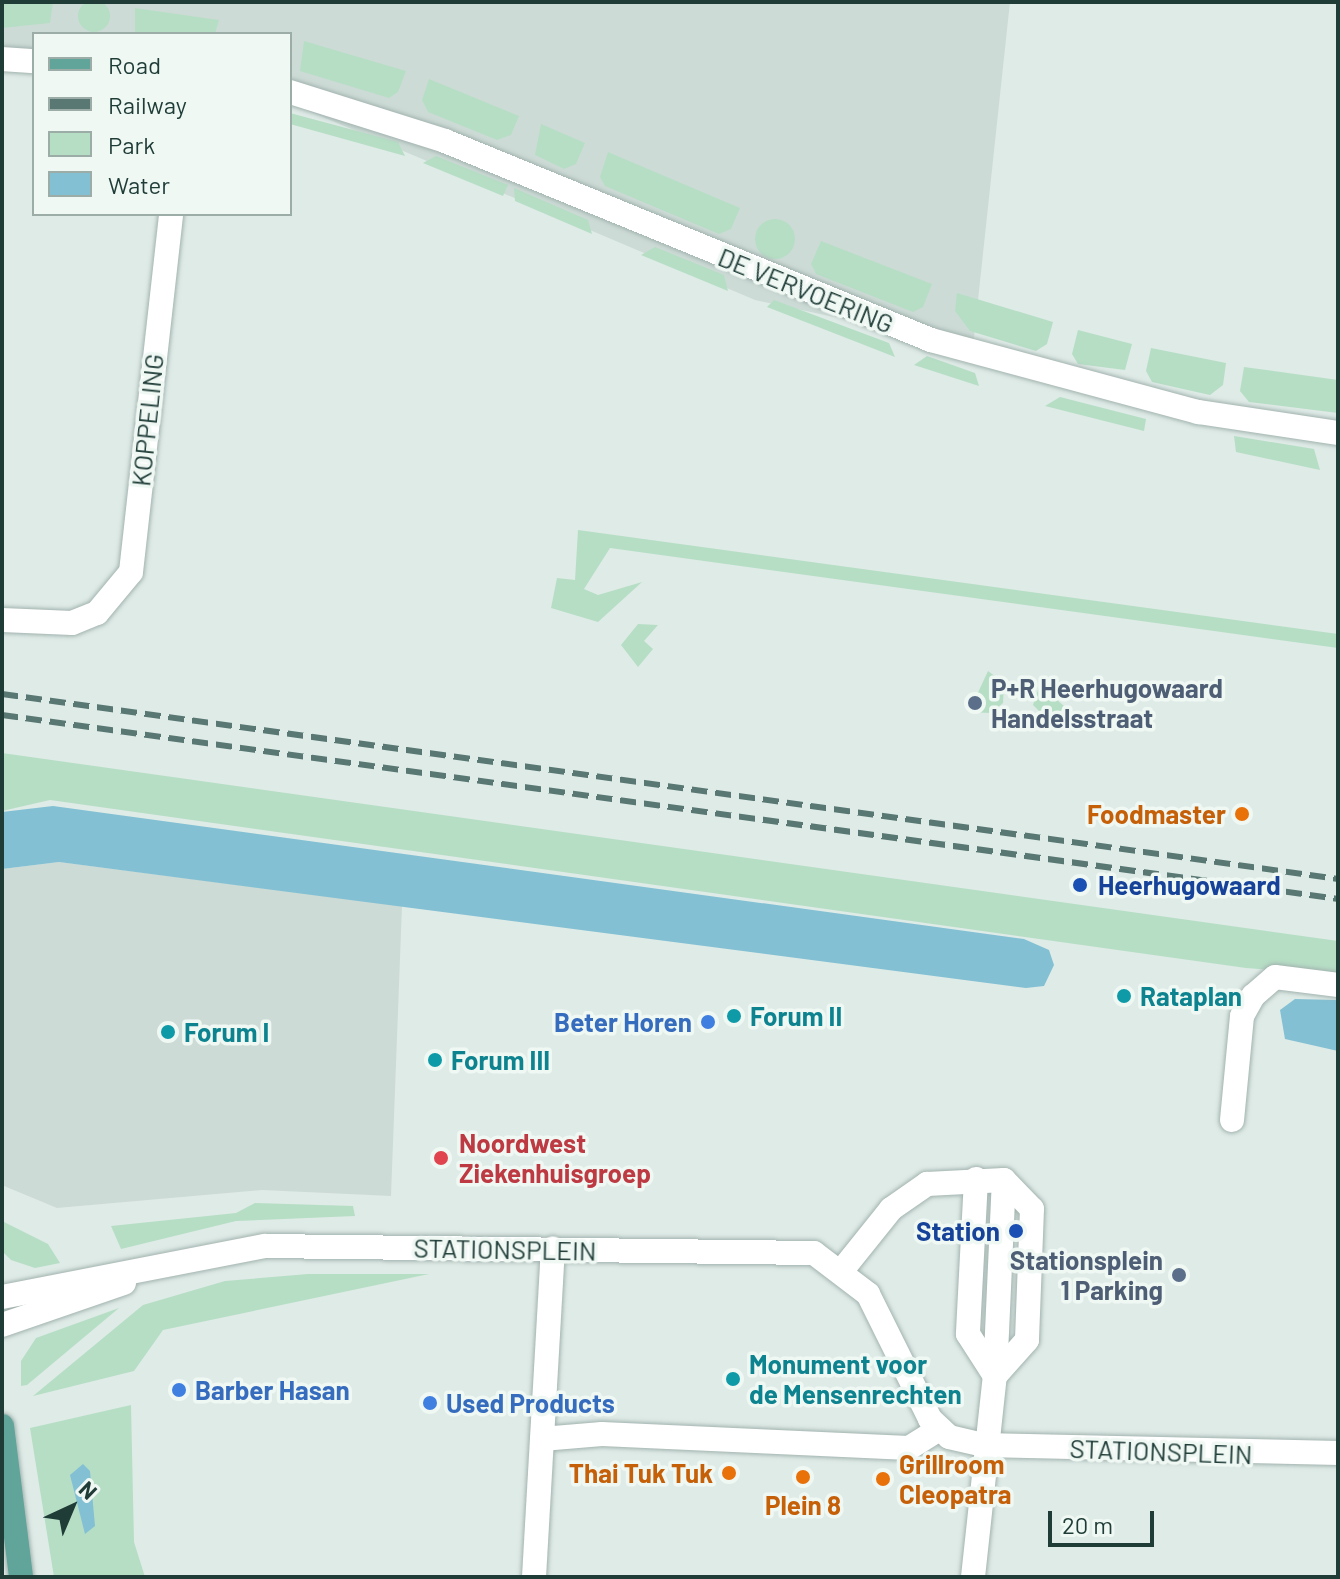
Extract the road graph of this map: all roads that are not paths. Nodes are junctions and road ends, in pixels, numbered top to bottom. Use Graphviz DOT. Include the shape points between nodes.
graph roads {
  1 [pos="2,59"];
  2 [pos="32,61"];
  3 [pos="292,93"];
  4 [pos="171,216"];
  5 [pos="1338,433"];
  6 [pos="2,620"];
  7 [pos="1338,985"];
  8 [pos="1232,1120"];
  9 [pos="976,1179"];
  10 [pos="553,1249"];
  11 [pos="164,1267"];
  12 [pos="843,1269"];
  13 [pos="2,1297"];
  14 [pos="2,1325"];
  15 [pos="995,1376"];
  16 [pos="2,1426"];
  17 [pos="939,1429"];
  18 [pos="542,1439"];
  19 [pos="984,1445"];
  20 [pos="1338,1453"];
  21 [pos="21,1577"];
  22 [pos="534,1577"];
  23 [pos="973,1577"];
  1 -- 2 [label="street"];
  3 -- 5 [label="street, DE VERVOERING" via="445,141 931,340 1198,412"];
  4 -- 6 [label="street, KOPPELING" via="131,572 97,613 72,623"];
  7 -- 8 [label="street" via="1275,977 1253,996 1242,1016"];
  9 -- 12 [label="street" via="927,1184 891,1209"];
  9 -- 15 [label="street" via="968,1334"];
  9 -- 15 [label="street" via="1004,1180"];
  10 -- 11 [label="street, STATIONSPLEIN" via="265,1246"];
  10 -- 12 [label="street, STATIONSPLEIN" via="784,1250 814,1253"];
  10 -- 18 [label="street"];
  11 -- 13 [label="street, STATIONSPLEIN"];
  11 -- 14 [label="street, STATIONSPLEIN"];
  12 -- 17 [label="street, STATIONSPLEIN" via="878,1310"];
  15 -- 19 [label="street"];
  16 -- 21 [label="main road"];
  17 -- 18 [label="street" via="909,1448 602,1434"];
  17 -- 19 [label="street, STATIONSPLEIN"];
  18 -- 22 [label="street"];
  19 -- 20 [label="street, STATIONSPLEIN"];
  19 -- 23 [label="street"];
}
